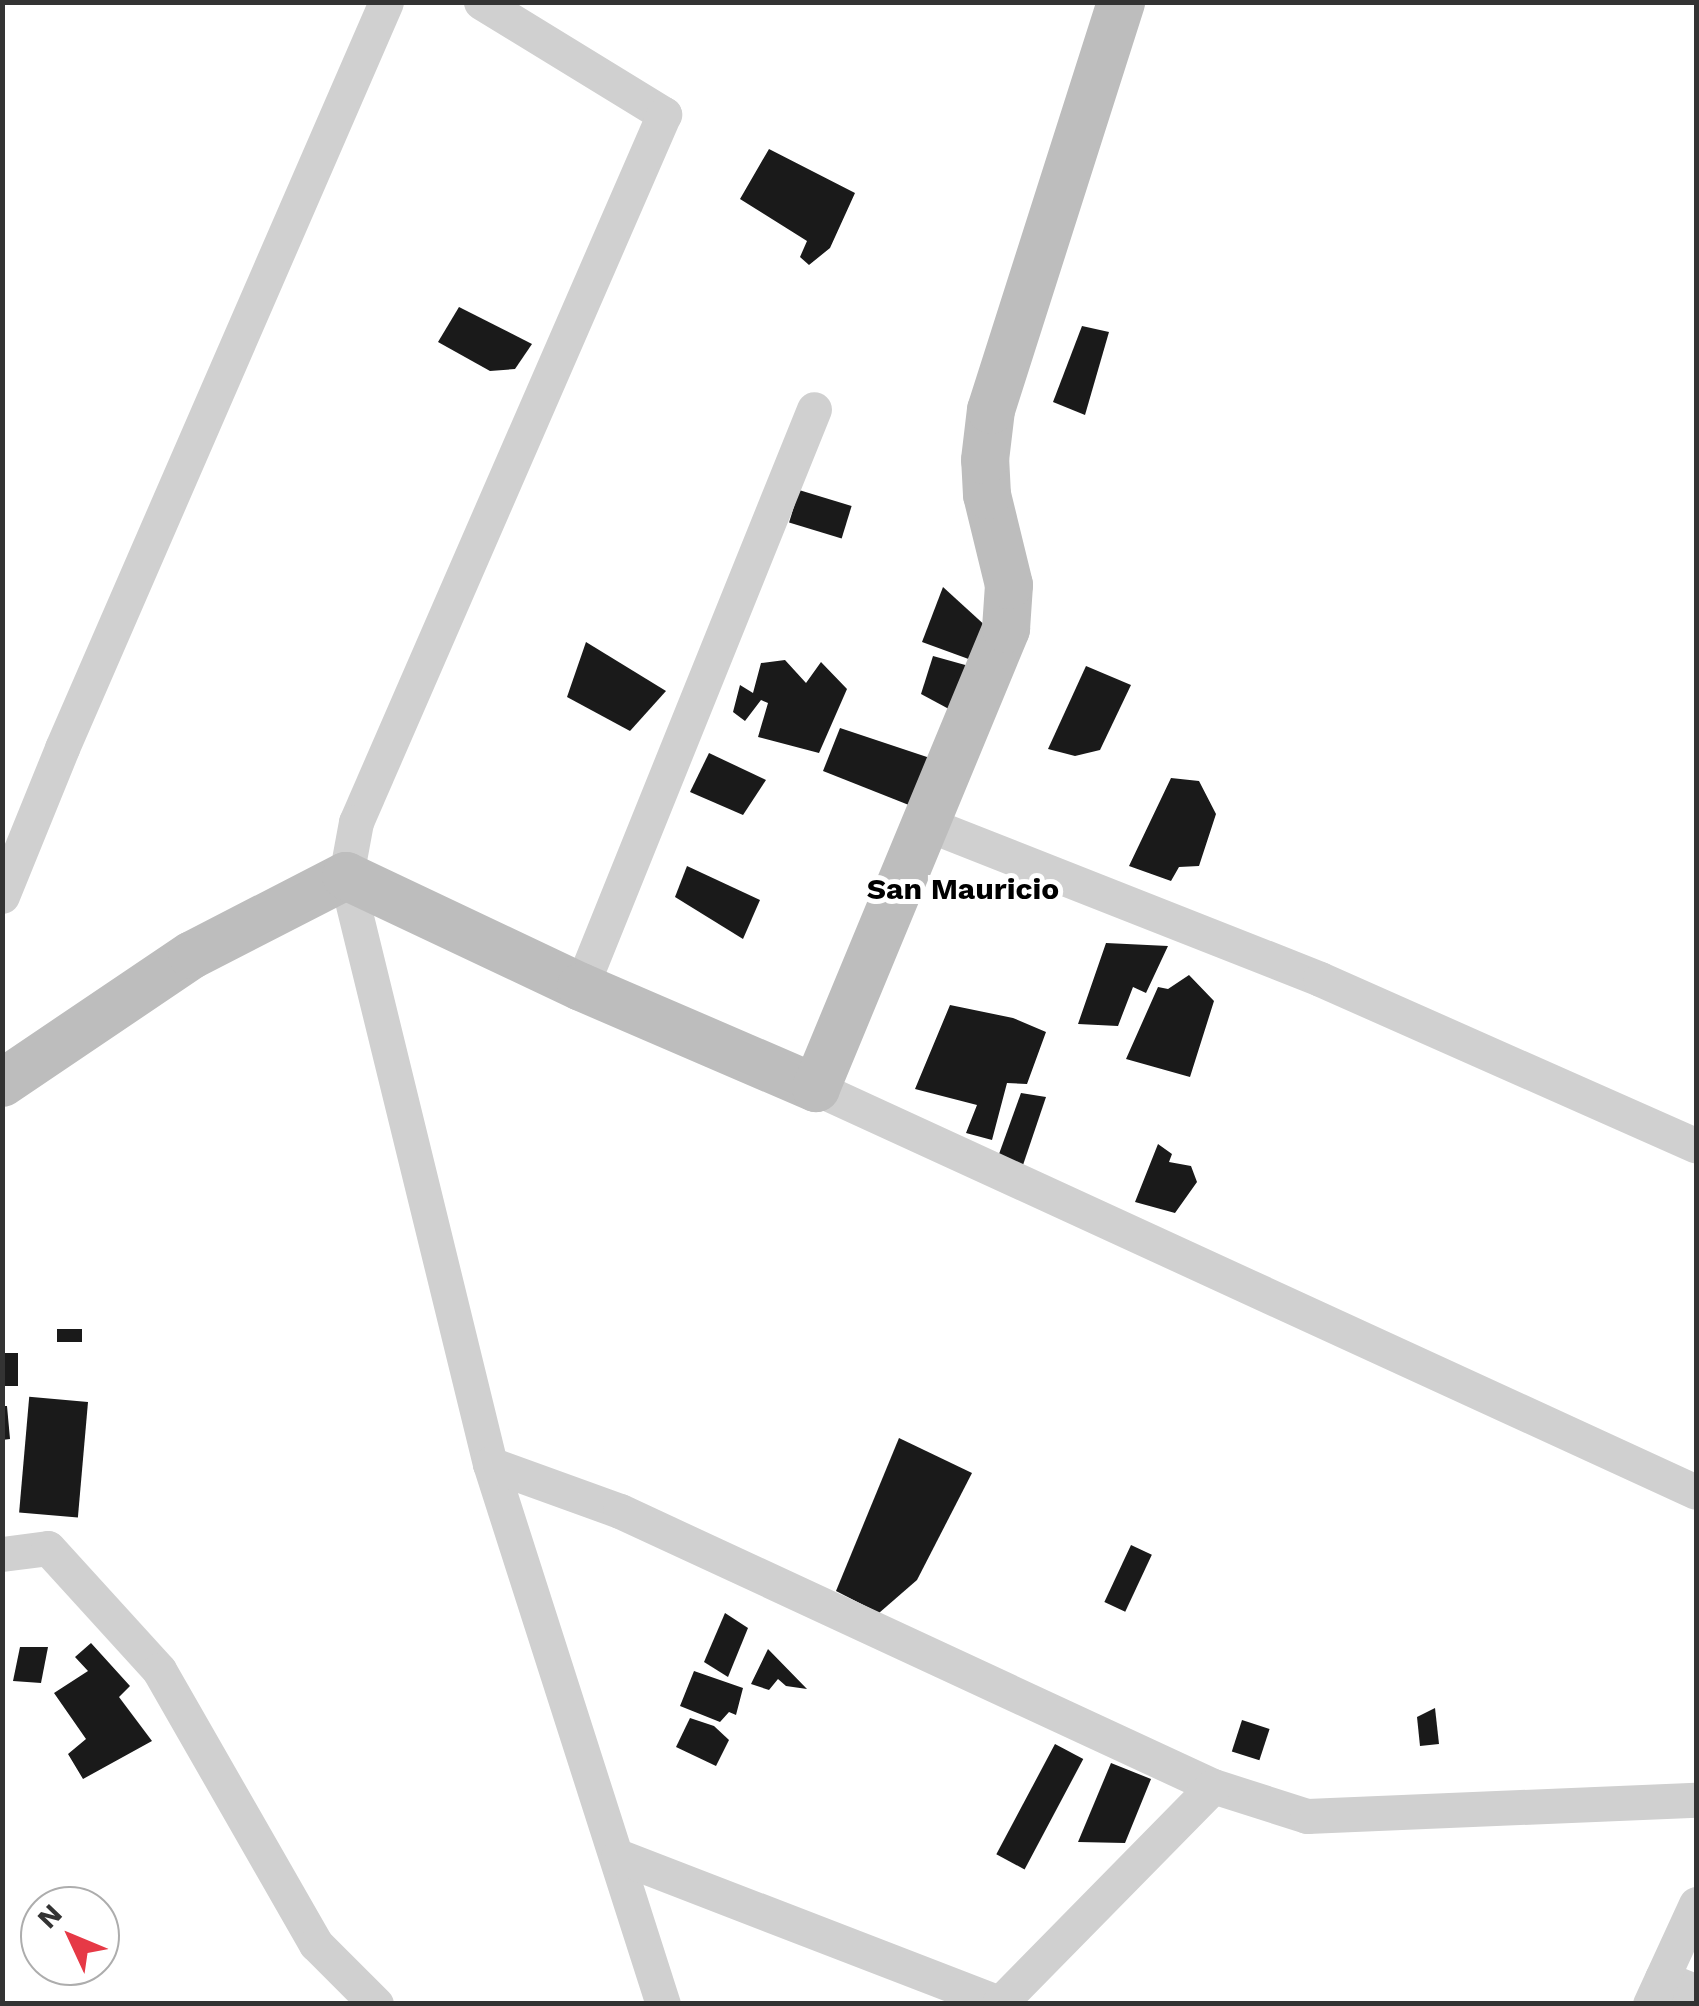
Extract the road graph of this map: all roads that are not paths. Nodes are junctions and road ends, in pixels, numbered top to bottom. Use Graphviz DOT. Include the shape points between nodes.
graph roads {
  1 [pos="386,2"];
  2 [pos="481,2"];
  3 [pos="1122,2"];
  4 [pos="814,409"];
  5 [pos="927,824"];
  6 [pos="346,876"];
  7 [pos="2,896"];
  8 [pos="581,987"];
  9 [pos="2,1083"];
  10 [pos="816,1088"];
  11 [pos="1696,1146"];
  12 [pos="490,1464"];
  13 [pos="1696,1492"];
  14 [pos="2,1554"];
  15 [pos="1212,1786"];
  16 [pos="1696,1800"];
  17 [pos="618,1856"];
  18 [pos="1696,1904"];
  19 [pos="1656,1991"];
  20 [pos="1696,1992"];
  21 [pos="999,2003"];
  22 [pos="376,2004"];
  23 [pos="663,2004"];
  1 -- 7 [label="street"];
  2 -- 6 [label="street" via="664,114 356,822"];
  3 -- 5 [label="street" via="991,410 985,460 1010,585 1006,629"];
  4 -- 8 [label="street"];
  5 -- 10 [label="street"];
  5 -- 11 [label="street" via="1320,979"];
  6 -- 8 [label="street"];
  6 -- 9 [label="street" via="192,955"];
  6 -- 12 [label="street"];
  8 -- 10 [label="street"];
  10 -- 13 [label="street"];
  12 -- 15 [label="street" via="620,1511"];
  12 -- 17 [label="street"];
  14 -- 22 [label="street" via="48,1548 159,1670 316,1944"];
  15 -- 16 [label="street" via="1307,1816"];
  15 -- 21 [label="street"];
  17 -- 21 [label="street"];
  17 -- 23 [label="street"];
  18 -- 19 [label="street"];
  19 -- 20 [label="street"];
}
